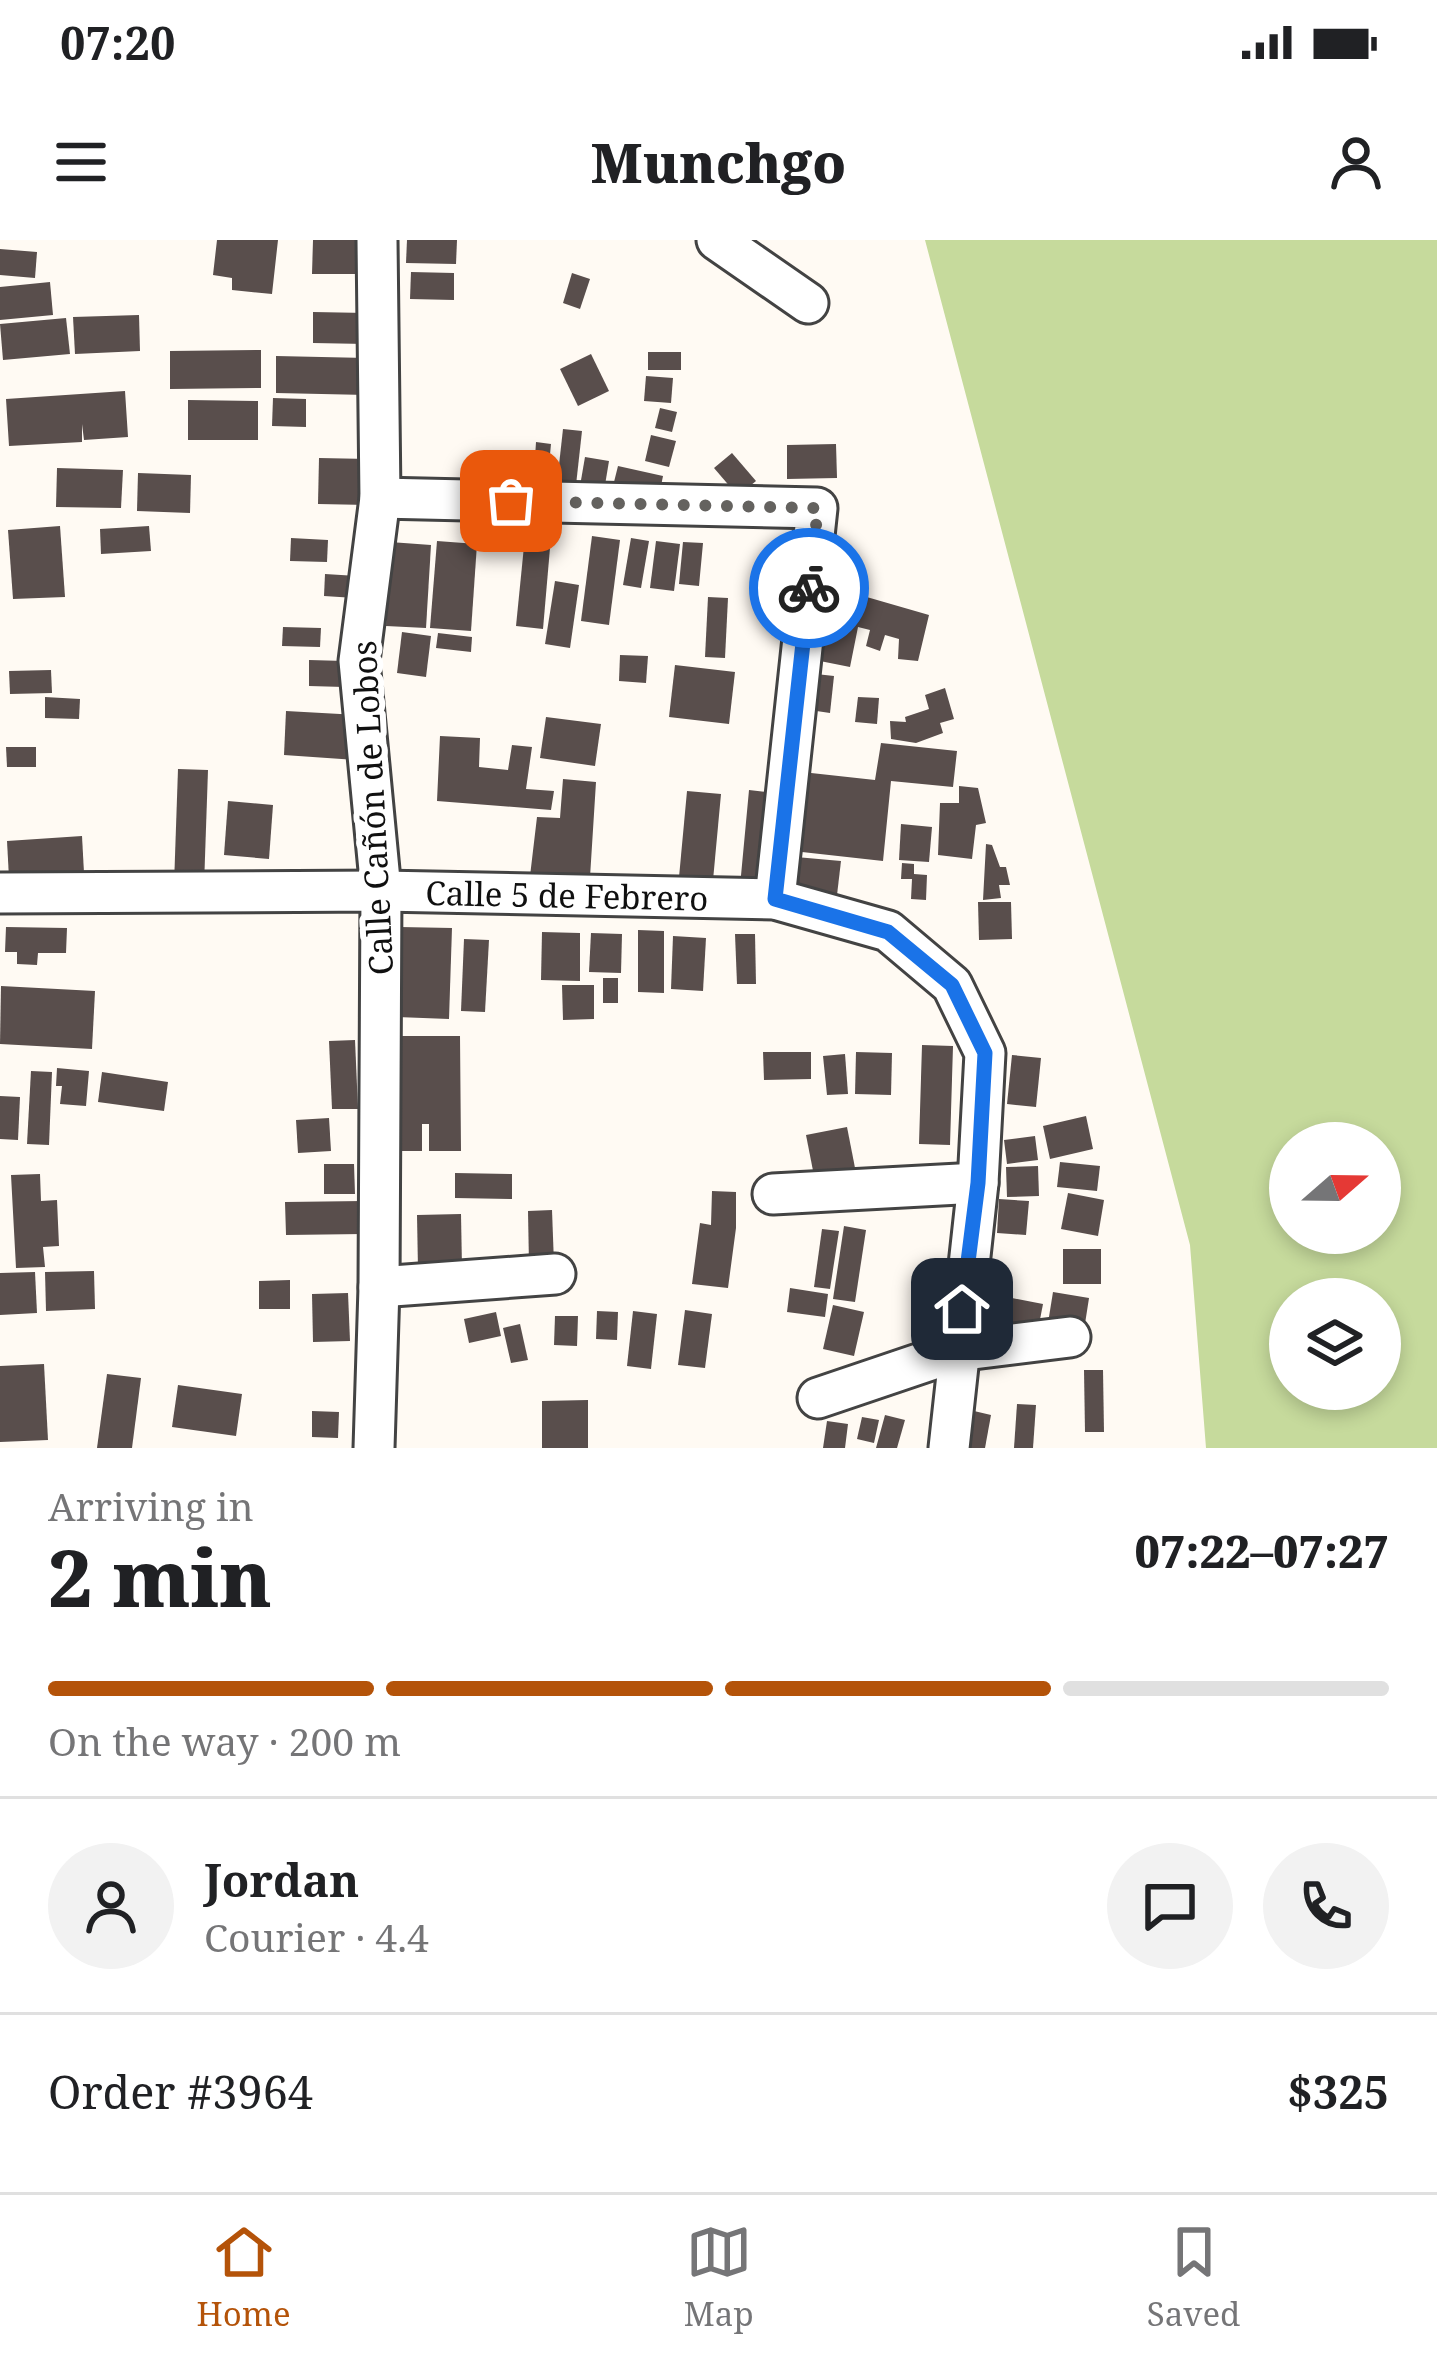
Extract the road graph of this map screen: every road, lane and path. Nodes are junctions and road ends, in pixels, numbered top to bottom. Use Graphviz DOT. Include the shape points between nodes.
graph roads {
  1 [pos="377,240"];
  2 [pos="717,240"];
  3 [pos="808,303"];
  4 [pos="380,498"];
  5 [pos="381,891"];
  6 [pos="0,893"];
  7 [pos="775,899"];
  8 [pos="978,1183"];
  9 [pos="773,1194"];
  10 [pos="555,1274"];
  11 [pos="379,1287"];
  12 [pos="1070,1336"];
  13 [pos="957,1351"];
  14 [pos="818,1398"];
  15 [pos="374,1448"];
  16 [pos="949,1448"];
  1 -- 4 [label="street, Calle Cañón de Lobos"];
  2 -- 3 [label="street"];
  4 -- 5 [label="street, Calle Cañón de Lobos" via="358,661"];
  4 -- 7 [label="street" via="818,508"];
  5 -- 6 [label="street, Calle 5 de Febrero"];
  5 -- 7 [label="street, Calle 5 de Febrero"];
  5 -- 11 [label="street, Calle Cañón de Lobos"];
  7 -- 8 [label="street, Calle 5 de Febrero" via="888,932 952,985 985,1053"];
  8 -- 9 [label="street"];
  8 -- 13 [label="street, Calle 5 de Febrero"];
  10 -- 11 [label="street"];
  11 -- 15 [label="street, Calle Cañón de Lobos"];
  12 -- 13 [label="street"];
  13 -- 14 [label="street"];
  13 -- 16 [label="street, Calle 5 de Febrero"];
}
